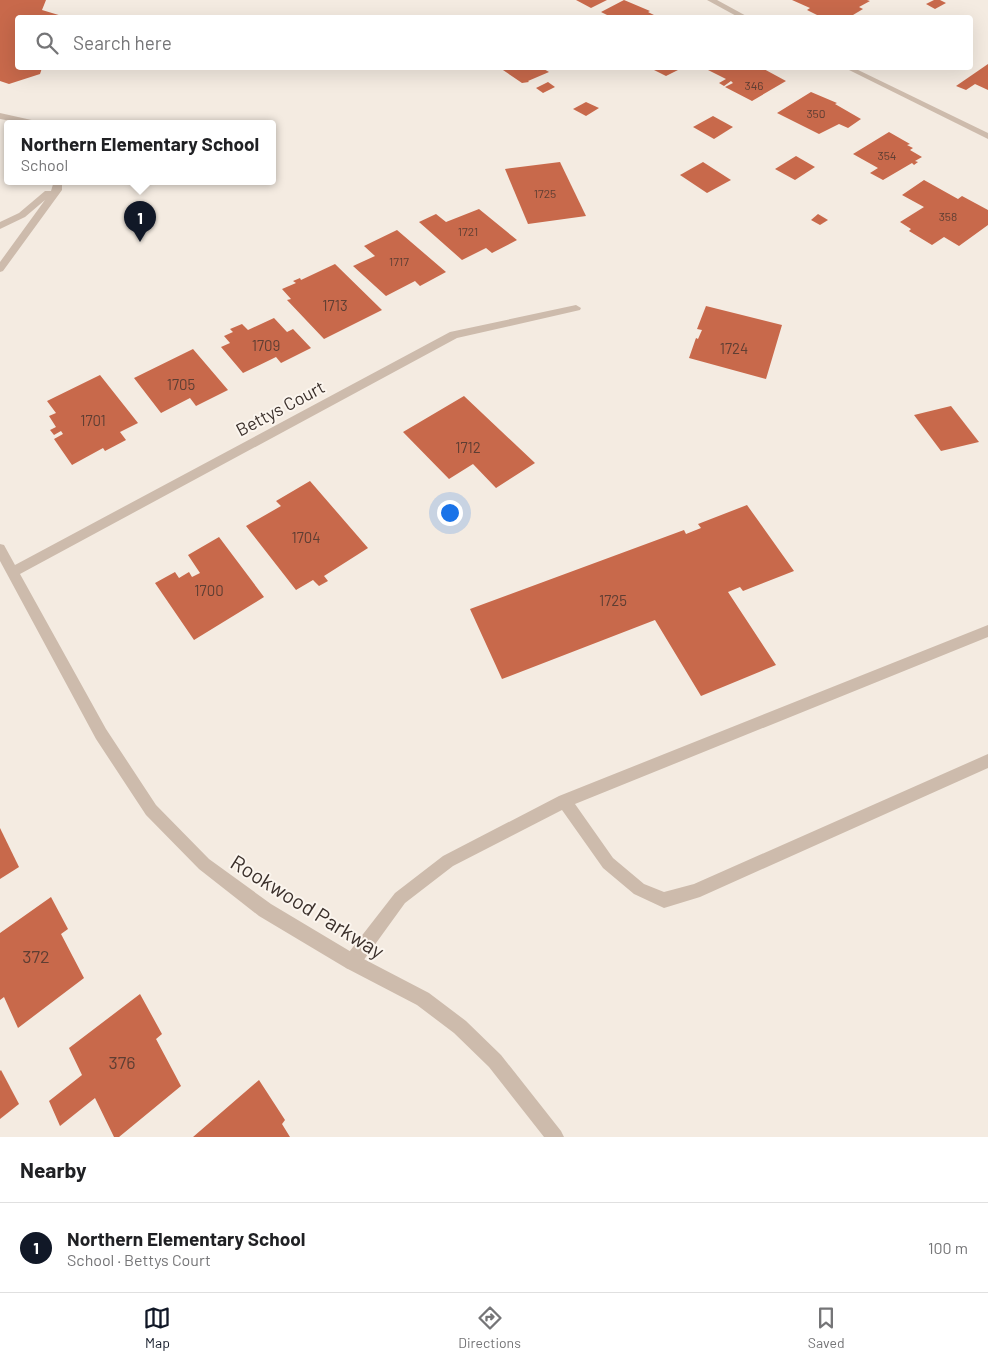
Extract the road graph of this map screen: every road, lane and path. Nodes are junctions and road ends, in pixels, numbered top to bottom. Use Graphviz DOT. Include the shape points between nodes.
graph roads {
  1 [pos="711,0"];
  2 [pos="741,15"];
  3 [pos="853,70"];
  4 [pos="0,116"];
  5 [pos="19,120"];
  6 [pos="988,136"];
  7 [pos="55,185"];
  8 [pos="58,185"];
  9 [pos="0,226"];
  10 [pos="0,269"];
  11 [pos="576,308"];
  12 [pos="0,548"];
  13 [pos="13,572"];
  14 [pos="988,631"];
  15 [pos="988,761"];
  16 [pos="564,801"];
  17 [pos="352,962"];
  18 [pos="555,1137"];
  1 -- 2 [label="street"];
  3 -- 6 [label="street"];
  4 -- 5 [label="street"];
  7 -- 9 [label="street" via="38,203"];
  8 -- 10 [label="street"];
  11 -- 13 [label="street, Bettys Court" via="454,335"];
  12 -- 13 [label="street, Rookwood Parkway"];
  13 -- 17 [label="street, Rookwood Parkway" via="102,734 151,810 204,864 265,910"];
  14 -- 16 [label="street"];
  15 -- 16 [label="street" via="695,892 664,900 639,889 608,863"];
  16 -- 17 [label="street" via="448,861 400,898"];
  17 -- 18 [label="street, Rookwood Parkway" via="423,999 460,1027 495,1061"];
}
